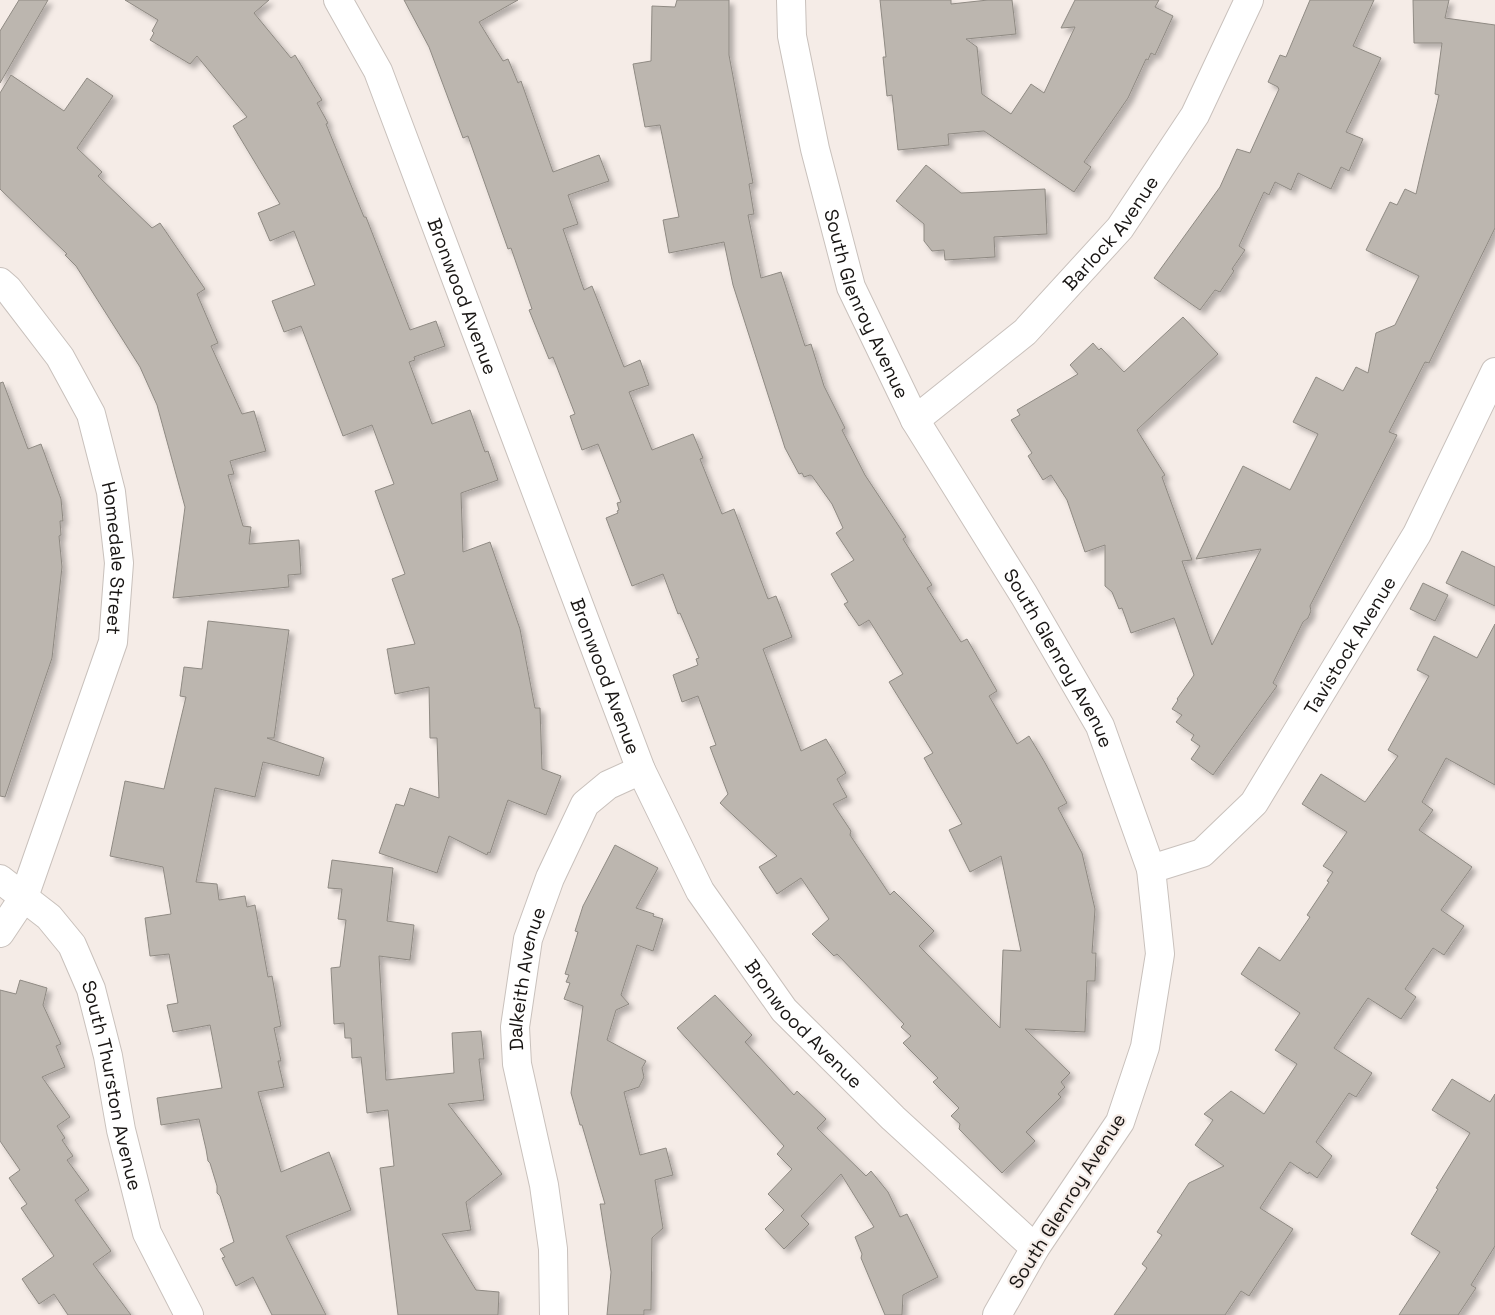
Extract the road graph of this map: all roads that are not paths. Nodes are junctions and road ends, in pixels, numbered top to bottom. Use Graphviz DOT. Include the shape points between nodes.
graph roads {
  1 [pos="338,0"];
  2 [pos="791,0"];
  3 [pos="1249,0"];
  4 [pos="0,282"];
  5 [pos="1495,372"];
  6 [pos="915,420"];
  7 [pos="641,770"];
  8 [pos="1151,868"];
  9 [pos="0,879"];
  10 [pos="24,897"];
  11 [pos="0,933"];
  12 [pos="1035,1248"];
  13 [pos="189,1315"];
  14 [pos="554,1315"];
  15 [pos="997,1315"];
  1 -- 7 [label="street, Bronwood Avenue" via="378,71"];
  2 -- 6 [label="street, South Glenroy Avenue" via="792,36 815,149 851,287"];
  3 -- 6 [label="street, Barlock Avenue" via="1195,115 1120,228 1025,332"];
  4 -- 10 [label="street, Homedale Street" via="60,357 92,414 111,492 119,562 113,642"];
  5 -- 8 [label="street, Tavistock Avenue" via="1417,534 1254,803 1202,853"];
  6 -- 8 [label="street, South Glenroy Avenue" via="1024,595 1100,726"];
  7 -- 12 [label="street, Bronwood Avenue" via="700,891 784,1010 893,1118"];
  7 -- 14 [label="street, Dalkeith Avenue" via="608,785 585,804 550,878 528,939 515,1027 517,1064 544,1185 553,1249"];
  8 -- 12 [label="street, South Glenroy Avenue" via="1160,954 1144,1047 1120,1122"];
  9 -- 10 [label="street, South Thurston Avenue"];
  10 -- 11 [label="street, Homedale Street"];
  10 -- 13 [label="street, South Thurston Avenue" via="49,917 72,945 91,989 147,1233"];
  12 -- 15 [label="street, South Glenroy Avenue"];
}
